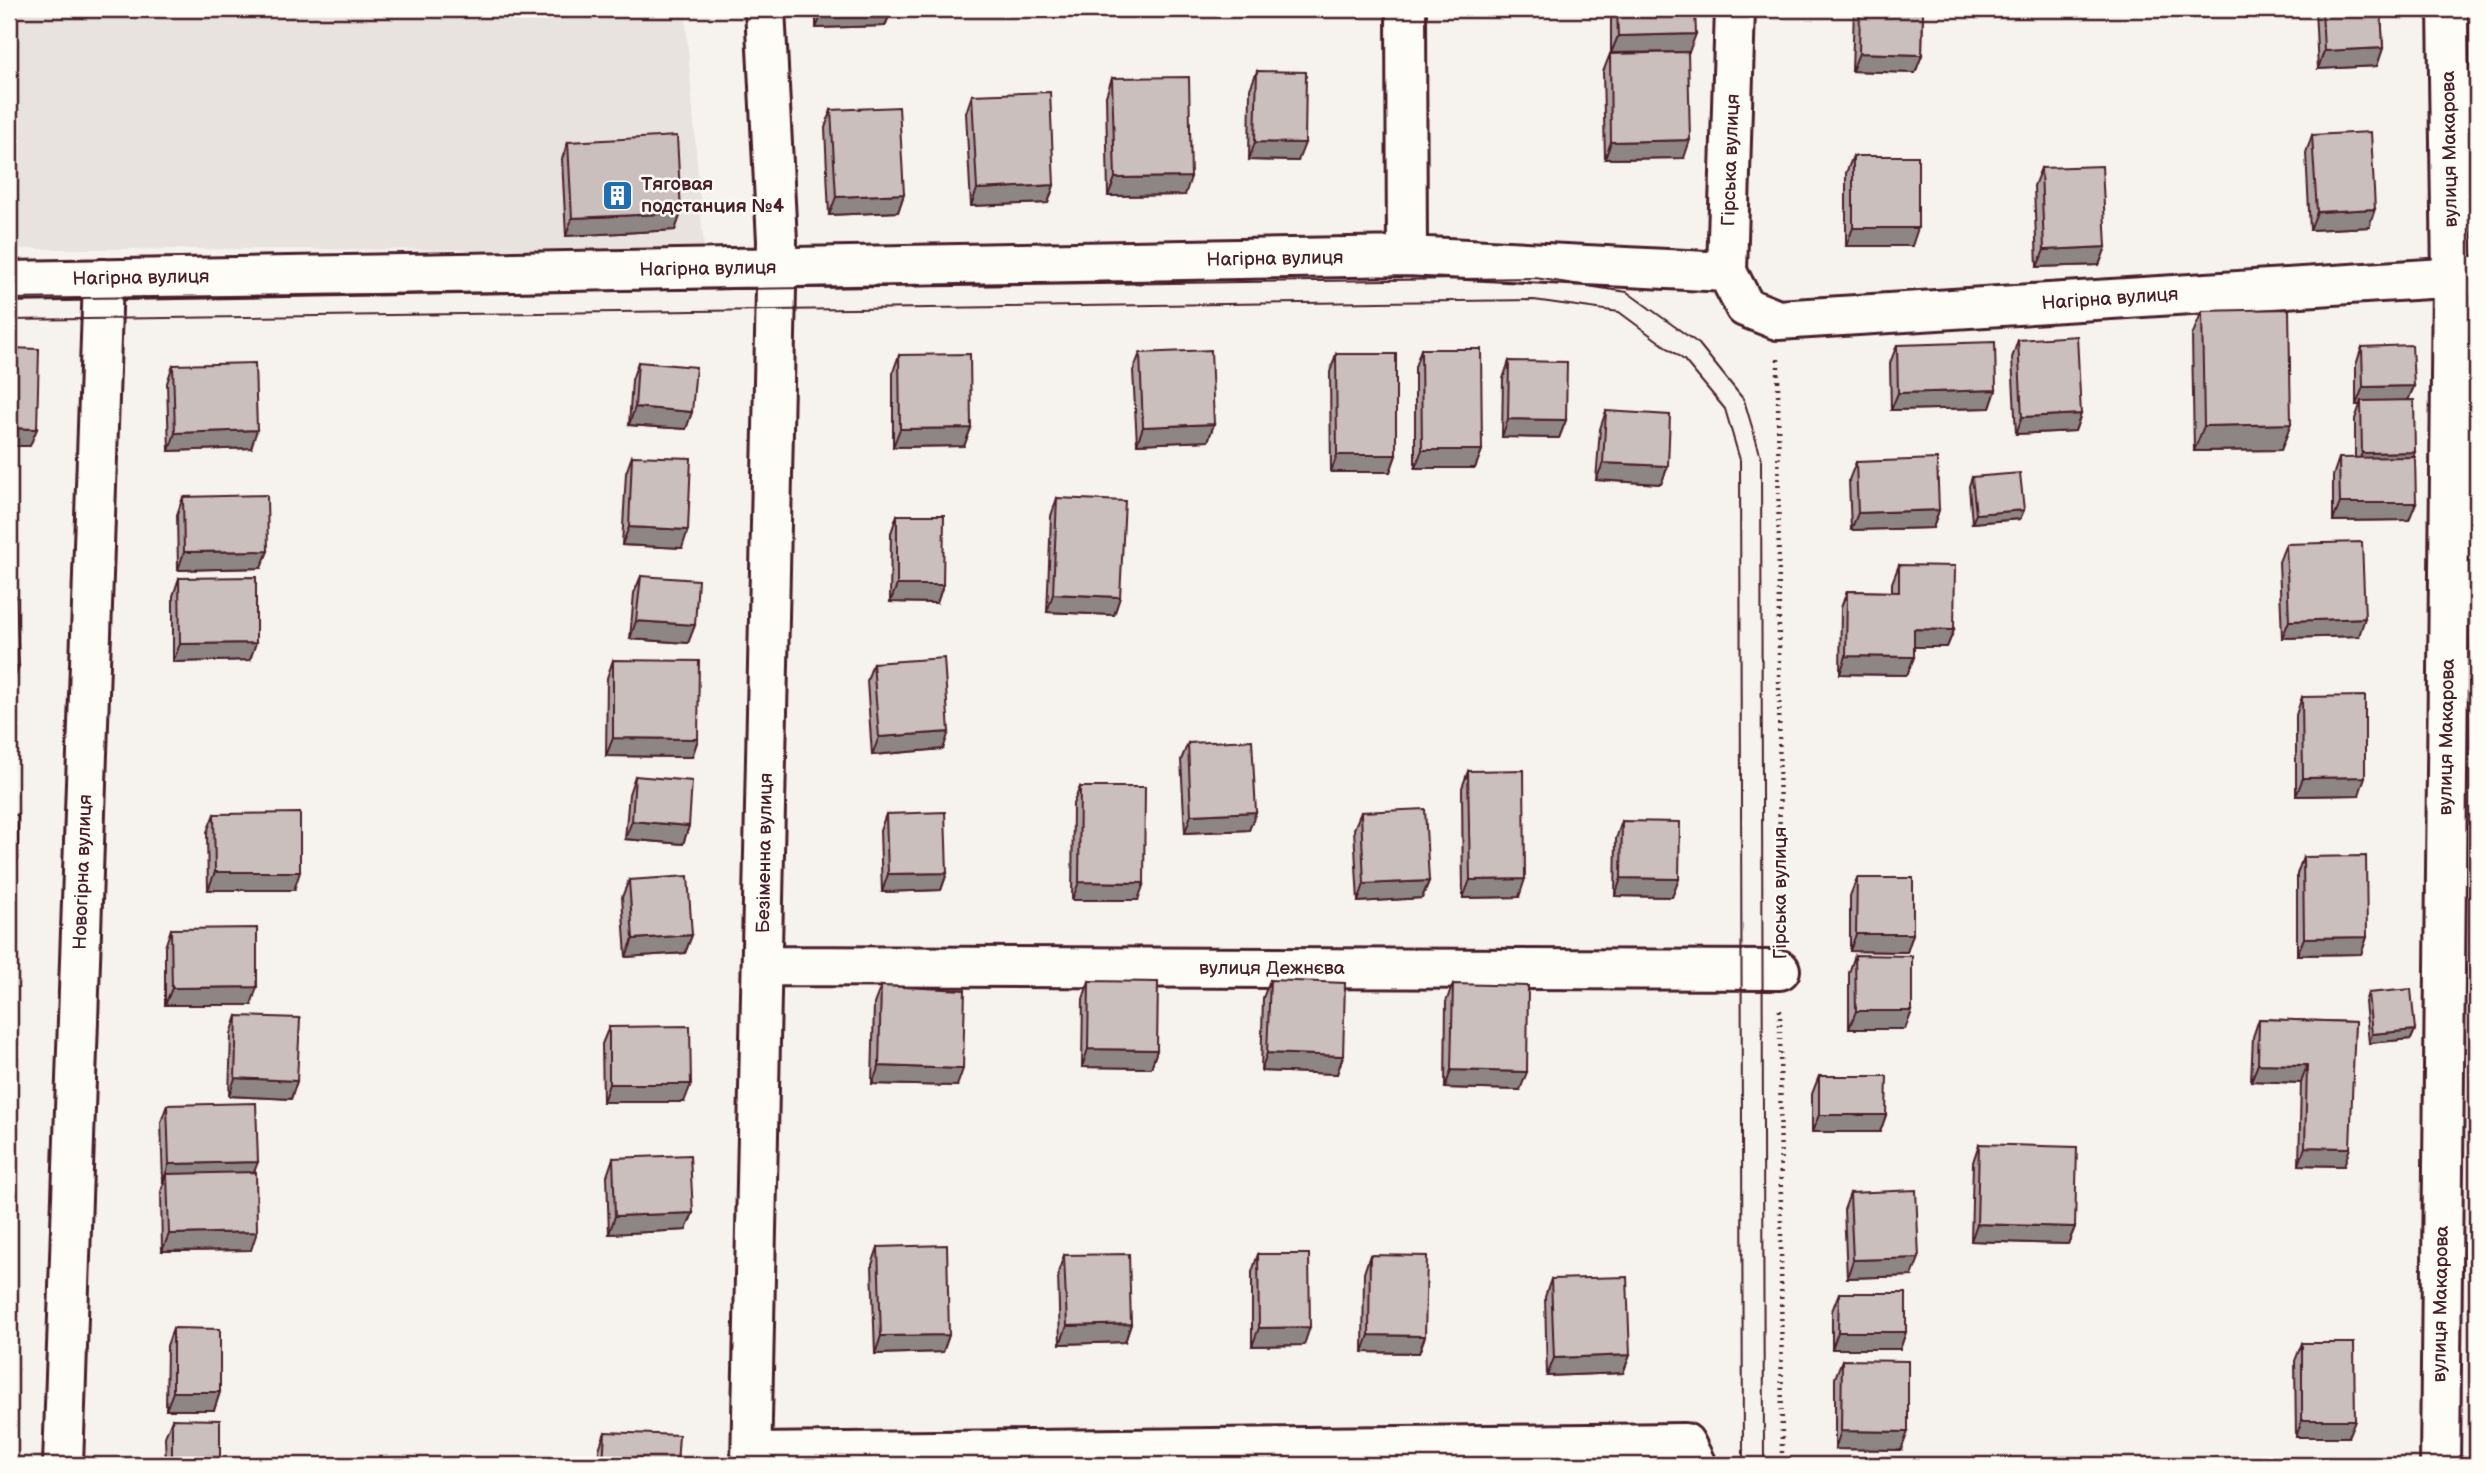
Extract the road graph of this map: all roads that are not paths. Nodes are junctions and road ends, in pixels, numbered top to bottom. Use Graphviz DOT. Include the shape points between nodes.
graph roads {
  1 [pos="765,9"];
  2 [pos="1406,9"];
  3 [pos="1735,9"];
  4 [pos="2448,9"];
  5 [pos="777,254"];
  6 [pos="1407,256"];
  7 [pos="1727,272"];
  8 [pos="2465,276"];
  9 [pos="103,279"];
  10 [pos="9,281"];
  11 [pos="1762,314"];
  12 [pos="763,966"];
  13 [pos="1780,970"];
  14 [pos="752,1459"];
  15 [pos="63,1465"];
  16 [pos="1696,1465"];
  17 [pos="2440,1465"];
  1 -- 5 [label="street, Нагірна вулиця"];
  2 -- 6 [label="street"];
  3 -- 7 [label="street, Гірська вулиця"];
  4 -- 8 [label="street, вулиця Макарова"];
  5 -- 6 [label="street, Нагірна вулиця"];
  5 -- 9 [label="street, Нагірна вулиця"];
  5 -- 12 [label="street, Безіменна вулиця"];
  6 -- 7 [label="street, Нагірна вулиця"];
  7 -- 11 [label="street, Гірська вулиця"];
  8 -- 11 [label="street, Нагірна вулиця"];
  8 -- 17 [label="street, вулиця Макарова"];
  9 -- 10 [label="street, Нагірна вулиця"];
  9 -- 15 [label="street, Новогірна вулиця"];
  12 -- 13 [label="street, вулиця Дежнєва"];
  12 -- 14 [label="street, Безіменна вулиця"];
  14 -- 16 [label="street" via="1685,1443"];
}
